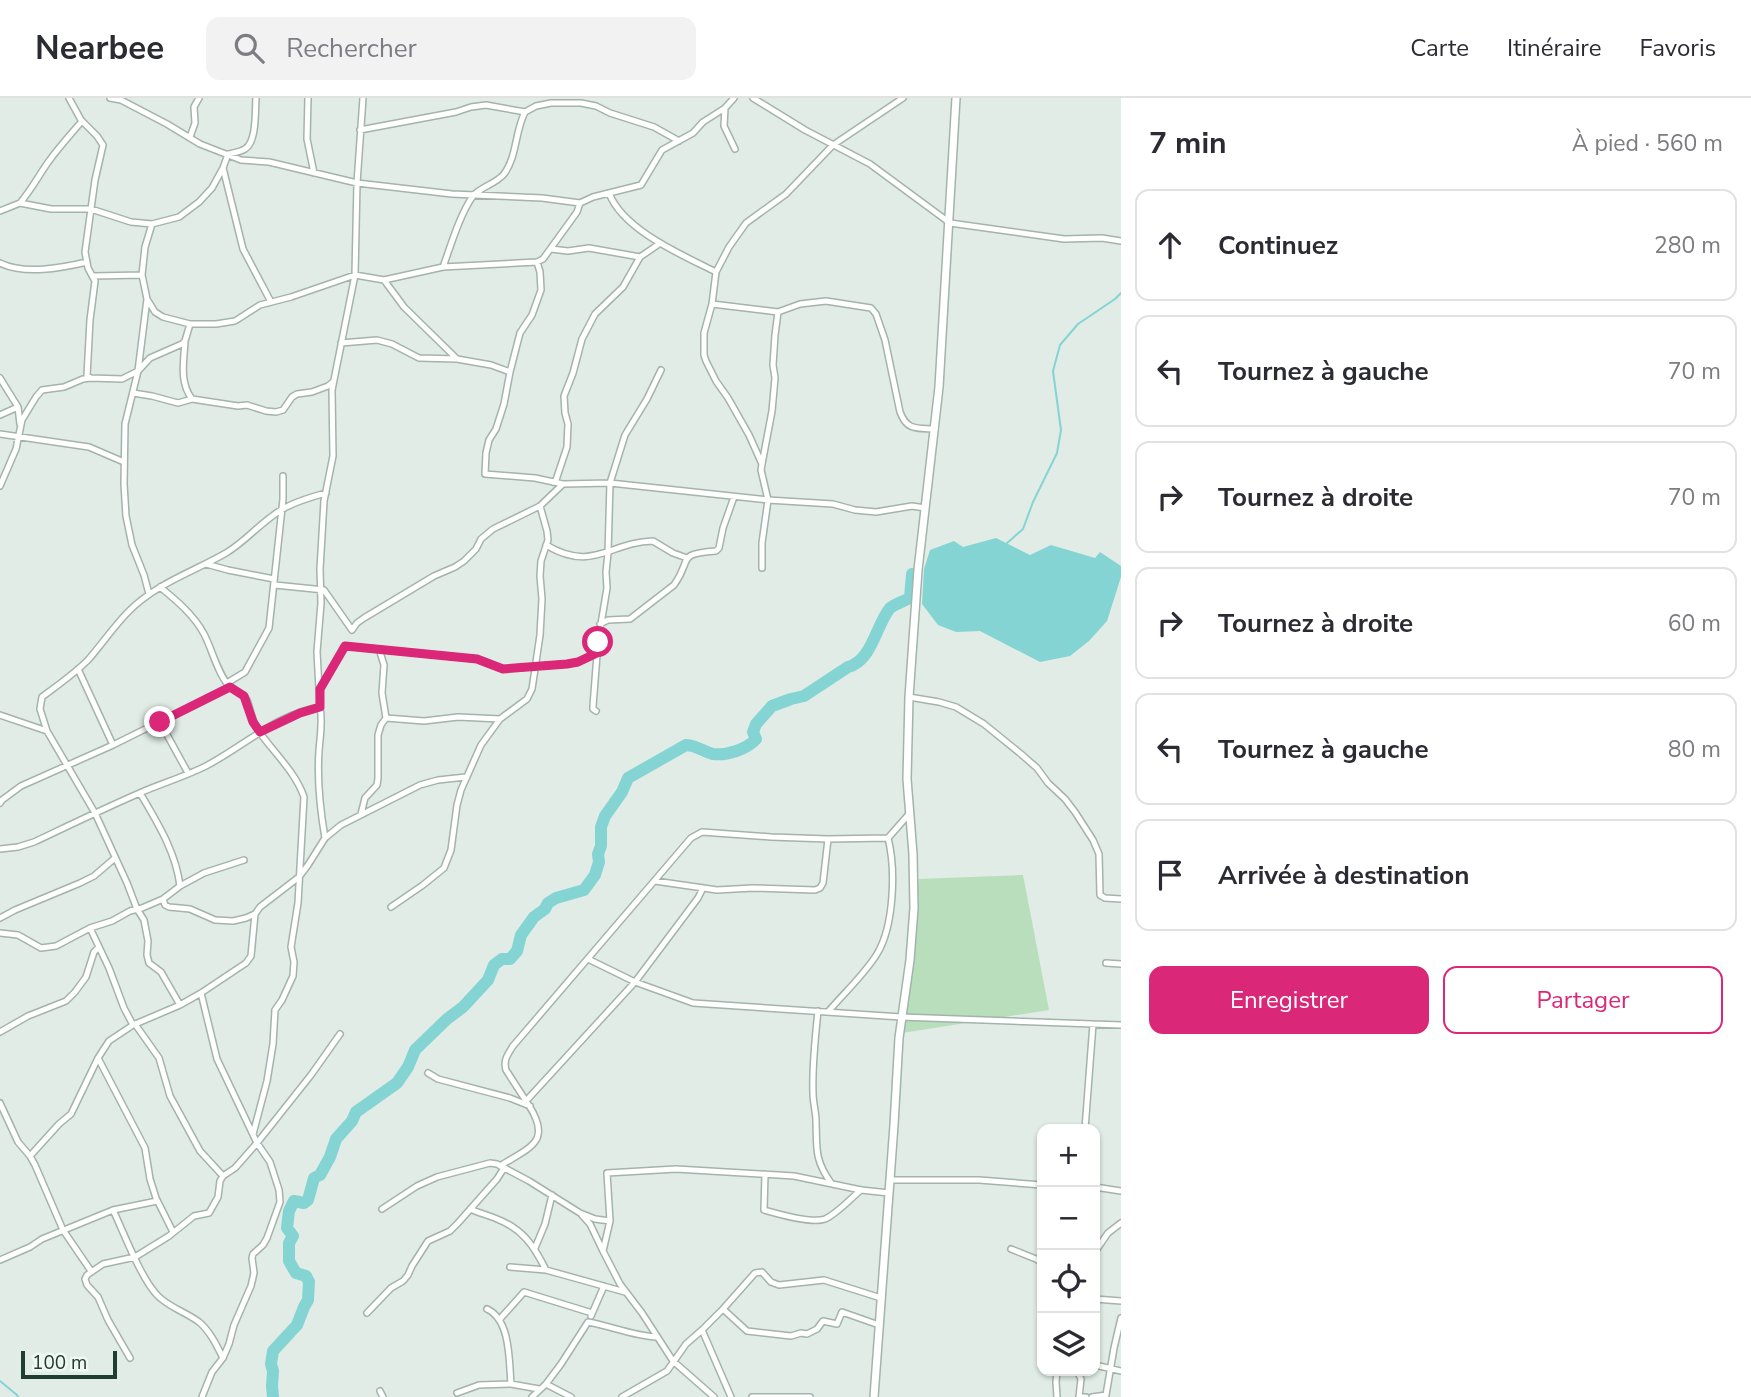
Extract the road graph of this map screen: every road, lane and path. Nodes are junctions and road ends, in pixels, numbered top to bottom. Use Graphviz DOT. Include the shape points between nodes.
graph roads {
  1 [pos="69,98"];
  2 [pos="110,98"];
  3 [pos="198,98"];
  4 [pos="256,98"];
  5 [pos="308,98"];
  6 [pos="363,98"];
  7 [pos="589,98"];
  8 [pos="734,98"];
  9 [pos="753,98"];
  10 [pos="903,98"];
  11 [pos="956,98"];
  12 [pos="121,99"];
  13 [pos="596,106"];
  14 [pos="725,108"];
  15 [pos="525,112"];
  16 [pos="82,121"];
  17 [pos="360,130"];
  18 [pos="190,137"];
  19 [pos="679,141"];
  20 [pos="833,145"];
  21 [pos="735,149"];
  22 [pos="228,154"];
  23 [pos="223,168"];
  24 [pos="314,173"];
  25 [pos="357,183"];
  26 [pos="609,193"];
  27 [pos="474,195"];
  28 [pos="20,203"];
  29 [pos="580,203"];
  30 [pos="91,209"];
  31 [pos="0,211"];
  32 [pos="950,223"];
  33 [pos="152,224"];
  34 [pos="1121,241"];
  35 [pos="659,244"];
  36 [pos="551,249"];
  37 [pos="640,257"];
  38 [pos="87,262"];
  39 [pos="537,262"];
  40 [pos="0,263"];
  41 [pos="443,267"];
  42 [pos="716,272"];
  43 [pos="142,275"];
  44 [pos="355,275"];
  45 [pos="93,276"];
  46 [pos="383,280"];
  47 [pos="147,299"];
  48 [pos="271,302"];
  49 [pos="712,304"];
  50 [pos="778,312"];
  51 [pos="190,324"];
  52 [pos="185,341"];
  53 [pos="341,343"];
  54 [pos="457,359"];
  55 [pos="661,370"];
  56 [pos="138,371"];
  57 [pos="510,372"];
  58 [pos="0,378"];
  59 [pos="91,378"];
  60 [pos="333,382"];
  61 [pos="133,393"];
  62 [pos="192,399"];
  63 [pos="18,407"];
  64 [pos="0,415"];
  65 [pos="935,429"];
  66 [pos="20,433"];
  67 [pos="0,434"];
  68 [pos="124,462"];
  69 [pos="762,464"];
  70 [pos="283,477"];
  71 [pos="554,482"];
  72 [pos="610,483"];
  73 [pos="563,484"];
  74 [pos="0,486"];
  75 [pos="326,493"];
  76 [pos="734,497"];
  77 [pos="768,500"];
  78 [pos="540,506"];
  79 [pos="925,508"];
  80 [pos="282,510"];
  81 [pos="546,545"];
  82 [pos="608,553"];
  83 [pos="687,558"];
  84 [pos="205,564"];
  85 [pos="762,568"];
  86 [pos="275,582"];
  87 [pos="160,587"];
  88 [pos="320,590"];
  89 [pos="149,594"];
  90 [pos="600,624"];
  91 [pos="352,630"];
  92 [pos="345,646"];
  93 [pos="379,649"];
  94 [pos="597,653"];
  95 [pos="534,666"];
  96 [pos="78,669"];
  97 [pos="228,685"];
  98 [pos="320,689"];
  99 [pos="909,697"];
  100 [pos="320,707"];
  101 [pos="596,711"];
  102 [pos="0,715"];
  103 [pos="386,718"];
  104 [pos="500,719"];
  105 [pos="160,722"];
  106 [pos="47,731"];
  107 [pos="260,732"];
  108 [pos="113,745"];
  109 [pos="67,766"];
  110 [pos="188,773"];
  111 [pos="466,777"];
  112 [pos="140,793"];
  113 [pos="1,800"];
  114 [pos="95,813"];
  115 [pos="910,813"];
  116 [pos="361,814"];
  117 [pos="325,838"];
  118 [pos="888,838"];
  119 [pos="828,839"];
  120 [pos="0,849"];
  121 [pos="116,858"];
  122 [pos="244,860"];
  123 [pos="299,877"];
  124 [pos="655,881"];
  125 [pos="180,886"];
  126 [pos="703,888"];
  127 [pos="163,899"];
  128 [pos="1121,899"];
  129 [pos="391,907"];
  130 [pos="137,909"];
  131 [pos="256,914"];
  132 [pos="0,918"];
  133 [pos="90,928"];
  134 [pos="0,933"];
  135 [pos="99,947"];
  136 [pos="588,959"];
  137 [pos="1105,963"];
  138 [pos="1121,964"];
  139 [pos="635,982"];
  140 [pos="201,993"];
  141 [pos="180,1005"];
  142 [pos="818,1011"];
  143 [pos="828,1012"];
  144 [pos="901,1017"];
  145 [pos="1093,1024"];
  146 [pos="134,1025"];
  147 [pos="1121,1025"];
  148 [pos="0,1032"];
  149 [pos="340,1034"];
  150 [pos="98,1058"];
  151 [pos="428,1073"];
  152 [pos="0,1103"];
  153 [pos="528,1104"];
  154 [pos="1085,1124"];
  155 [pos="253,1134"];
  156 [pos="257,1143"];
  157 [pos="30,1156"];
  158 [pos="502,1167"];
  159 [pos="765,1174"];
  160 [pos="223,1176"];
  161 [pos="890,1180"];
  162 [pos="831,1183"];
  163 [pos="1037,1185"];
  164 [pos="1100,1188"];
  165 [pos="861,1190"];
  166 [pos="1121,1191"];
  167 [pos="889,1193"];
  168 [pos="552,1195"];
  169 [pos="157,1201"];
  170 [pos="382,1209"];
  171 [pos="470,1209"];
  172 [pos="113,1210"];
  173 [pos="580,1213"];
  174 [pos="610,1221"];
  175 [pos="1121,1223"];
  176 [pos="62,1230"];
  177 [pos="173,1232"];
  178 [pos="535,1248"];
  179 [pos="1011,1249"];
  180 [pos="1096,1250"];
  181 [pos="603,1251"];
  182 [pos="135,1257"];
  183 [pos="0,1260"];
  184 [pos="1037,1260"];
  185 [pos="510,1267"];
  186 [pos="546,1270"];
  187 [pos="91,1271"];
  188 [pos="604,1286"];
  189 [pos="625,1292"];
  190 [pos="881,1298"];
  191 [pos="1100,1299"];
  192 [pos="1121,1301"];
  193 [pos="487,1309"];
  194 [pos="723,1309"];
  195 [pos="367,1312"];
  196 [pos="592,1314"];
  197 [pos="1121,1318"];
  198 [pos="499,1320"];
  199 [pos="588,1322"];
  200 [pos="879,1325"];
  201 [pos="702,1330"];
  202 [pos="657,1337"];
  203 [pos="130,1358"];
  204 [pos="223,1358"];
  205 [pos="673,1361"];
  206 [pos="1100,1366"];
  207 [pos="1111,1369"];
  208 [pos="1121,1371"];
  209 [pos="1057,1376"];
  210 [pos="1079,1376"];
  211 [pos="511,1384"];
  212 [pos="546,1384"];
  213 [pos="539,1390"];
  214 [pos="457,1393"];
  215 [pos="202,1397"];
  216 [pos="532,1397"];
  217 [pos="571,1397"];
  218 [pos="622,1397"];
  219 [pos="714,1397"];
  220 [pos="731,1397"];
  221 [pos="752,1397"];
  222 [pos="810,1397"];
  223 [pos="874,1397"];
  224 [pos="1057,1397"];
  225 [pos="1086,1397"];
  226 [pos="1092,1397"];
  1 -- 16 [label="street"];
  2 -- 12 [label="street"];
  3 -- 18 [label="street"];
  4 -- 22 [label="street" via="249,145"];
  5 -- 24 [label="street" via="307,139"];
  6 -- 17 [label="street"];
  7 -- 13 [label="street"];
  8 -- 14 [label="street"];
  9 -- 20 [label="street"];
  10 -- 20 [label="street"];
  11 -- 32 [label="street"];
  12 -- 18 [label="street"];
  13 -- 15 [label="street" via="551,103"];
  13 -- 19 [label="street"];
  14 -- 19 [label="street"];
  14 -- 21 [label="street" via="724,126"];
  15 -- 17 [label="street" via="486,105"];
  15 -- 27 [label="street" via="510,163 503,174"];
  16 -- 28 [label="street"];
  16 -- 30 [label="street" via="103,145"];
  17 -- 25 [label="street"];
  18 -- 22 [label="street"];
  19 -- 26 [label="street" via="662,150 641,185"];
  20 -- 32 [label="street" via="870,164"];
  20 -- 42 [label="street" via="786,194 746,223"];
  22 -- 23 [label="street"];
  22 -- 24 [label="street"];
  23 -- 33 [label="street" via="199,202 179,217"];
  23 -- 48 [label="street" via="243,249"];
  24 -- 25 [label="street"];
  25 -- 27 [label="street"];
  25 -- 44 [label="street"];
  26 -- 29 [label="street"];
  26 -- 35 [label="street" via="624,216"];
  27 -- 29 [label="street"];
  27 -- 41 [label="street"];
  28 -- 30 [label="street"];
  28 -- 31 [label="street"];
  29 -- 36 [label="street"];
  30 -- 33 [label="street"];
  30 -- 38 [label="street"];
  32 -- 34 [label="street" via="1064,239"];
  32 -- 65 [label="street"];
  33 -- 43 [label="street"];
  35 -- 37 [label="street"];
  35 -- 42 [label="street"];
  36 -- 37 [label="street" via="589,248"];
  36 -- 39 [label="street"];
  37 -- 71 [label="street" via="582,339 564,396 566,447"];
  38 -- 40 [label="street" via="50,268 14,268"];
  38 -- 45 [label="street"];
  39 -- 41 [label="street"];
  39 -- 57 [label="street" via="541,290 520,333"];
  41 -- 46 [label="street"];
  42 -- 49 [label="street"];
  43 -- 45 [label="street"];
  43 -- 47 [label="street"];
  44 -- 46 [label="street"];
  44 -- 48 [label="street"];
  44 -- 53 [label="street"];
  45 -- 59 [label="street" via="86,373"];
  46 -- 54 [label="street"];
  47 -- 51 [label="street" via="163,317"];
  47 -- 56 [label="street"];
  48 -- 51 [label="street" via="235,321"];
  49 -- 50 [label="street"];
  49 -- 69 [label="street" via="704,333 706,361"];
  50 -- 65 [label="street" via="826,301 871,308 885,340 904,423"];
  50 -- 69 [label="street" via="772,411"];
  51 -- 52 [label="street"];
  52 -- 56 [label="street" via="150,358"];
  52 -- 62 [label="street" via="183,380"];
  53 -- 54 [label="street" via="377,340 419,358"];
  53 -- 60 [label="street"];
  54 -- 57 [label="street"];
  55 -- 72 [label="street" via="625,435"];
  56 -- 59 [label="street" via="122,380"];
  56 -- 61 [label="street"];
  57 -- 71 [label="street" via="504,404 489,440 485,474"];
  58 -- 63 [label="street"];
  59 -- 66 [label="street" via="42,390 22,420"];
  60 -- 62 [label="street" via="297,394 276,412"];
  60 -- 75 [label="street" via="333,456"];
  61 -- 62 [label="street" via="178,403"];
  61 -- 68 [label="street" via="125,425"];
  63 -- 64 [label="street"];
  63 -- 66 [label="street"];
  65 -- 79 [label="street"];
  66 -- 67 [label="street"];
  66 -- 68 [label="street" via="89,447"];
  66 -- 74 [label="street"];
  68 -- 89 [label="street" via="126,516"];
  69 -- 77 [label="street"];
  70 -- 80 [label="street"];
  71 -- 73 [label="street"];
  72 -- 73 [label="street"];
  72 -- 76 [label="street"];
  72 -- 82 [label="street"];
  73 -- 78 [label="street"];
  75 -- 80 [label="street"];
  75 -- 88 [label="street"];
  76 -- 77 [label="street"];
  76 -- 83 [label="street" via="719,548"];
  77 -- 79 [label="street" via="876,512"];
  77 -- 85 [label="street"];
  78 -- 81 [label="street"];
  78 -- 91 [label="street" via="493,529 464,561 364,618"];
  79 -- 99 [label="street"];
  80 -- 84 [label="street" via="247,539"];
  80 -- 86 [label="street"];
  81 -- 82 [label="street" via="578,556"];
  81 -- 95 [label="street"];
  82 -- 83 [label="street" via="653,541"];
  82 -- 90 [label="street" via="607,597"];
  83 -- 90 [label="street" via="674,585 634,616"];
  84 -- 86 [label="street"];
  84 -- 87 [label="street"];
  86 -- 88 [label="street"];
  86 -- 97 [label="street" via="265,638 245,671"];
  87 -- 89 [label="street"];
  87 -- 97 [label="street" via="203,631"];
  88 -- 91 [label="street"];
  88 -- 98 [label="street"];
  89 -- 96 [label="street"];
  90 -- 94 [label="street"];
  91 -- 92 [label="street"];
  92 -- 93 [label="street"];
  92 -- 98 [label="street"];
  93 -- 95 [label="street" via="477,659 503,669"];
  93 -- 103 [label="street"];
  94 -- 95 [label="street" via="578,662"];
  94 -- 101 [label="street"];
  95 -- 104 [label="street" via="527,699"];
  96 -- 106 [label="street" via="42,697 40,709"];
  96 -- 108 [label="street"];
  97 -- 105 [label="street"];
  97 -- 107 [label="street" via="244,696"];
  98 -- 100 [label="street"];
  99 -- 115 [label="street"];
  99 -- 128 [label="street" via="956,707 1029,761 1075,812 1093,840 1099,854 1100,895"];
  100 -- 107 [label="street"];
  100 -- 117 [label="street" via="319,791"];
  102 -- 106 [label="street"];
  103 -- 104 [label="street"];
  103 -- 116 [label="street" via="378,735 377,785 365,797"];
  104 -- 111 [label="street"];
  105 -- 108 [label="street"];
  105 -- 110 [label="street"];
  106 -- 109 [label="street"];
  107 -- 110 [label="street"];
  107 -- 123 [label="street" via="304,797"];
  108 -- 109 [label="street"];
  109 -- 113 [label="street"];
  109 -- 114 [label="street"];
  110 -- 112 [label="street"];
  111 -- 116 [label="street" via="420,785"];
  111 -- 129 [label="street" via="444,867"];
  112 -- 114 [label="street"];
  112 -- 125 [label="street" via="176,862"];
  114 -- 120 [label="street" via="34,842"];
  114 -- 121 [label="street"];
  115 -- 118 [label="street"];
  115 -- 144 [label="street" via="914,908"];
  116 -- 117 [label="street"];
  117 -- 123 [label="street"];
  118 -- 119 [label="street"];
  118 -- 143 [label="street" via="892,887 883,944"];
  119 -- 124 [label="street" via="702,832 691,838"];
  119 -- 126 [label="street" via="823,883 815,890"];
  121 -- 130 [label="street"];
  121 -- 132 [label="street" via="94,876"];
  122 -- 125 [label="street"];
  123 -- 131 [label="street"];
  123 -- 155 [label="street" via="291,947 293,976 275,1010 267,1081"];
  124 -- 126 [label="street"];
  124 -- 136 [label="street"];
  125 -- 127 [label="street"];
  126 -- 139 [label="street"];
  127 -- 130 [label="street"];
  127 -- 131 [label="street" via="169,907 190,909 221,921"];
  130 -- 133 [label="street"];
  130 -- 141 [label="street" via="144,920 149,963 161,972"];
  131 -- 140 [label="street" via="251,956"];
  133 -- 134 [label="street" via="48,948"];
  133 -- 135 [label="street"];
  135 -- 146 [label="street"];
  135 -- 148 [label="street" via="86,977 66,1001"];
  136 -- 139 [label="street"];
  136 -- 153 [label="street" via="505,1060 506,1070"];
  137 -- 138 [label="street"];
  139 -- 142 [label="street" via="693,1003"];
  139 -- 153 [label="street"];
  140 -- 141 [label="street"];
  140 -- 155 [label="street" via="217,1059"];
  141 -- 146 [label="street"];
  142 -- 143 [label="street"];
  142 -- 162 [label="street" via="813,1092 816,1153"];
  143 -- 144 [label="street"];
  144 -- 145 [label="street"];
  144 -- 161 [label="street"];
  145 -- 147 [label="street"];
  145 -- 154 [label="street"];
  146 -- 150 [label="street" via="109,1041"];
  146 -- 160 [label="street" via="159,1058 170,1096 200,1151"];
  149 -- 156 [label="street"];
  150 -- 157 [label="street" via="71,1114"];
  150 -- 169 [label="street" via="145,1149"];
  151 -- 153 [label="street"];
  152 -- 157 [label="street" via="18,1142"];
  153 -- 158 [label="street" via="540,1133 531,1146"];
  155 -- 156 [label="street"];
  156 -- 160 [label="street"];
  156 -- 204 [label="street" via="270,1162 279,1202 267,1238 253,1254 251,1286"];
  157 -- 176 [label="street"];
  158 -- 168 [label="street"];
  158 -- 170 [label="street" via="491,1163 437,1177"];
  158 -- 171 [label="street"];
  159 -- 162 [label="street"];
  159 -- 165 [label="street" via="764,1210 807,1220 831,1216"];
  159 -- 174 [label="street" via="676,1169 607,1173"];
  160 -- 177 [label="street" via="209,1213 194,1216"];
  161 -- 163 [label="street"];
  161 -- 167 [label="street"];
  162 -- 165 [label="street"];
  164 -- 166 [label="street"];
  165 -- 167 [label="street"];
  167 -- 190 [label="street"];
  168 -- 173 [label="street"];
  168 -- 178 [label="street"];
  169 -- 172 [label="street"];
  169 -- 177 [label="street"];
  171 -- 178 [label="street" via="507,1224"];
  171 -- 195 [label="street" via="450,1231 425,1245 403,1281"];
  172 -- 176 [label="street"];
  172 -- 182 [label="street"];
  173 -- 174 [label="street"];
  173 -- 181 [label="street"];
  174 -- 181 [label="street"];
  175 -- 180 [label="street"];
  176 -- 183 [label="street"];
  176 -- 187 [label="street"];
  177 -- 182 [label="street"];
  178 -- 186 [label="street"];
  179 -- 184 [label="street"];
  181 -- 189 [label="street"];
  182 -- 187 [label="street"];
  182 -- 204 [label="street" via="157,1294 199,1322"];
  185 -- 186 [label="street"];
  186 -- 188 [label="street"];
  187 -- 203 [label="street" via="85,1279 87,1285"];
  188 -- 189 [label="street"];
  188 -- 196 [label="street"];
  189 -- 202 [label="street"];
  190 -- 194 [label="street" via="824,1280 779,1285 759,1272"];
  190 -- 200 [label="street"];
  191 -- 192 [label="street"];
  193 -- 198 [label="street"];
  194 -- 200 [label="street" via="744,1329 760,1334 807,1334 823,1321 837,1324 844,1312"];
  194 -- 201 [label="street"];
  196 -- 198 [label="street" via="523,1292"];
  196 -- 199 [label="street"];
  197 -- 207 [label="street"];
  198 -- 211 [label="street" via="507,1336"];
  199 -- 202 [label="street"];
  199 -- 212 [label="street"];
  200 -- 223 [label="street"];
  201 -- 205 [label="street"];
  201 -- 220 [label="street"];
  202 -- 205 [label="street"];
  204 -- 215 [label="street"];
  205 -- 218 [label="street" via="663,1374"];
  205 -- 219 [label="street"];
  206 -- 207 [label="street"];
  207 -- 208 [label="street"];
  207 -- 226 [label="street" via="1107,1395"];
  209 -- 224 [label="street"];
  210 -- 225 [label="street" via="1079,1397"];
  211 -- 213 [label="street"];
  211 -- 214 [label="street" via="479,1385"];
  212 -- 213 [label="street"];
  212 -- 217 [label="street"];
  213 -- 216 [label="street"];
  221 -- 222 [label="street"];
}
